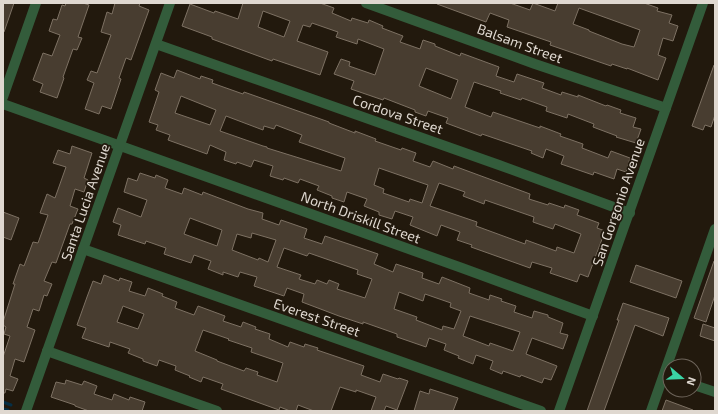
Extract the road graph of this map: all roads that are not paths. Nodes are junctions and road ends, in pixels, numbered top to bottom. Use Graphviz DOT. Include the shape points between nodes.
graph roads {
  1 [pos="36,3"];
  2 [pos="170,3"];
  3 [pos="366,3"];
  4 [pos="699,4"];
  5 [pos="156,44"];
  6 [pos="3,97"];
  7 [pos="3,104"];
  8 [pos="666,108"];
  9 [pos="120,145"];
  10 [pos="630,213"];
  11 [pos="715,229"];
  12 [pos="84,249"];
  13 [pos="593,316"];
  14 [pos="47,351"];
  15 [pos="673,358"];
  16 [pos="662,387"];
  17 [pos="702,388"];
  18 [pos="715,392"];
  19 [pos="26,411"];
  20 [pos="217,411"];
  21 [pos="542,411"];
  22 [pos="559,411"];
  23 [pos="651,411"];
  1 -- 6 [label="street"];
  2 -- 5 [label="street, Santa Lucia Avenue"];
  3 -- 8 [label="street, Balsam Street"];
  4 -- 8 [label="street, San Gorgonio Avenue"];
  5 -- 9 [label="street, Santa Lucia Avenue"];
  5 -- 10 [label="street, Cordova Street"];
  7 -- 9 [label="street, North Driskill Street"];
  8 -- 10 [label="street, San Gorgonio Avenue"];
  9 -- 12 [label="street, Santa Lucia Avenue"];
  9 -- 13 [label="street, North Driskill Street"];
  10 -- 13 [label="street, San Gorgonio Avenue"];
  11 -- 15 [label="street"];
  12 -- 14 [label="street, Santa Lucia Avenue"];
  12 -- 21 [label="street, Everest Street"];
  13 -- 22 [label="street, San Gorgonio Avenue"];
  14 -- 19 [label="street, Santa Lucia Avenue"];
  14 -- 20 [label="street"];
  16 -- 23 [label="street"];
  17 -- 18 [label="street"];
}
